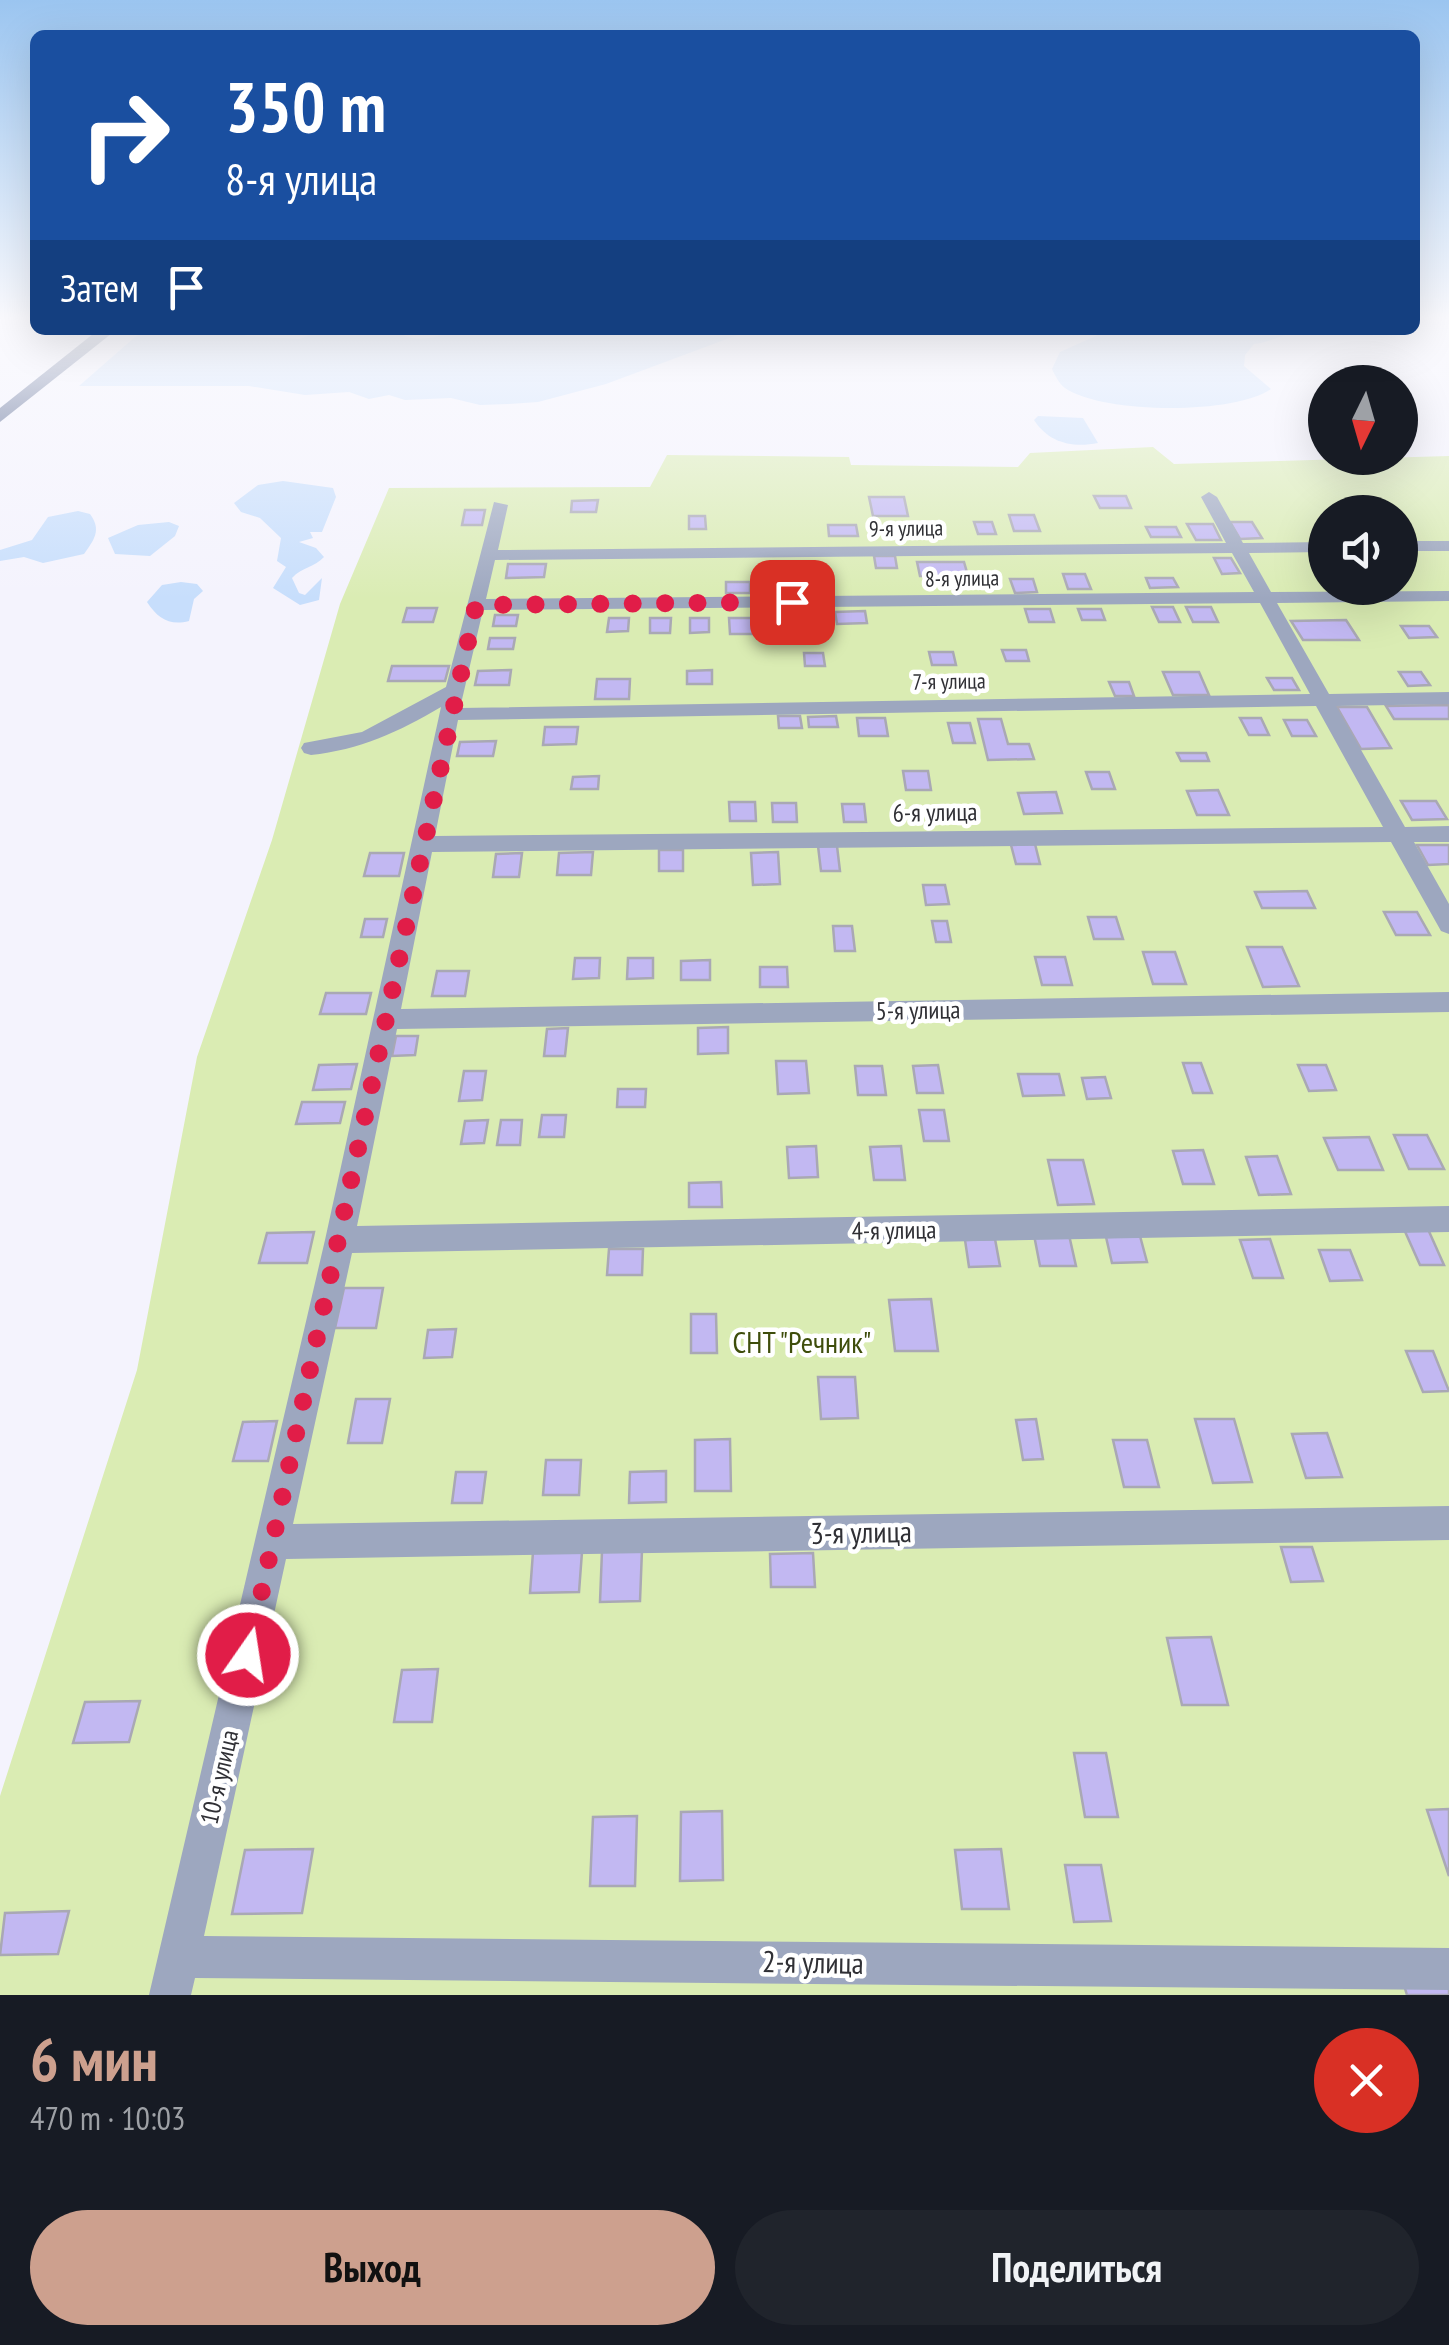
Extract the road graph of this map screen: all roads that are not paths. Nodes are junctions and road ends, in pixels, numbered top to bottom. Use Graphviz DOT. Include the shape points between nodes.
graph roads {
  1 [pos="1209,497"];
  2 [pos="500,505"];
  3 [pos="1418,546"];
  4 [pos="1449,546"];
  5 [pos="1308,547"];
  6 [pos="1238,548"];
  7 [pos="487,555"];
  8 [pos="1449,596"];
  9 [pos="1266,598"];
  10 [pos="476,605"];
  11 [pos="1449,698"];
  12 [pos="1322,700"];
  13 [pos="452,702"];
  14 [pos="311,748"];
  15 [pos="1398,834"];
  16 [pos="1449,834"];
  17 [pos="422,844"];
  18 [pos="1449,924"];
  19 [pos="1449,1002"];
  20 [pos="386,1019"];
  21 [pos="1449,1219"];
  22 [pos="340,1240"];
  23 [pos="1449,1523"];
  24 [pos="274,1542"];
  25 [pos="1449,1968"];
  26 [pos="174,1976"];
  1 -- 6 [label="street"];
  2 -- 7 [label="street, 10-я улица"];
  3 -- 4 [label="street"];
  5 -- 6 [label="street, 9-я улица"];
  6 -- 7 [label="street, 9-я улица"];
  6 -- 9 [label="street"];
  7 -- 10 [label="street, 10-я улица"];
  8 -- 9 [label="street, 8-я улица"];
  9 -- 10 [label="street, 8-я улица"];
  9 -- 12 [label="street"];
  10 -- 13 [label="street, 10-я улица"];
  11 -- 12 [label="street, 7-я улица"];
  12 -- 13 [label="street, 7-я улица"];
  12 -- 15 [label="street"];
  13 -- 14 [label="street" via="380,734"];
  13 -- 17 [label="street, 10-я улица"];
  15 -- 16 [label="street, 6-я улица"];
  15 -- 17 [label="street, 6-я улица"];
  15 -- 18 [label="street"];
  17 -- 20 [label="street, 10-я улица"];
  19 -- 20 [label="street, 5-я улица"];
  20 -- 22 [label="street, 10-я улица"];
  21 -- 22 [label="street, 4-я улица"];
  22 -- 24 [label="street, 10-я улица"];
  23 -- 24 [label="street, 3-я улица"];
  24 -- 26 [label="street, 10-я улица"];
  25 -- 26 [label="street, 2-я улица"];
}
